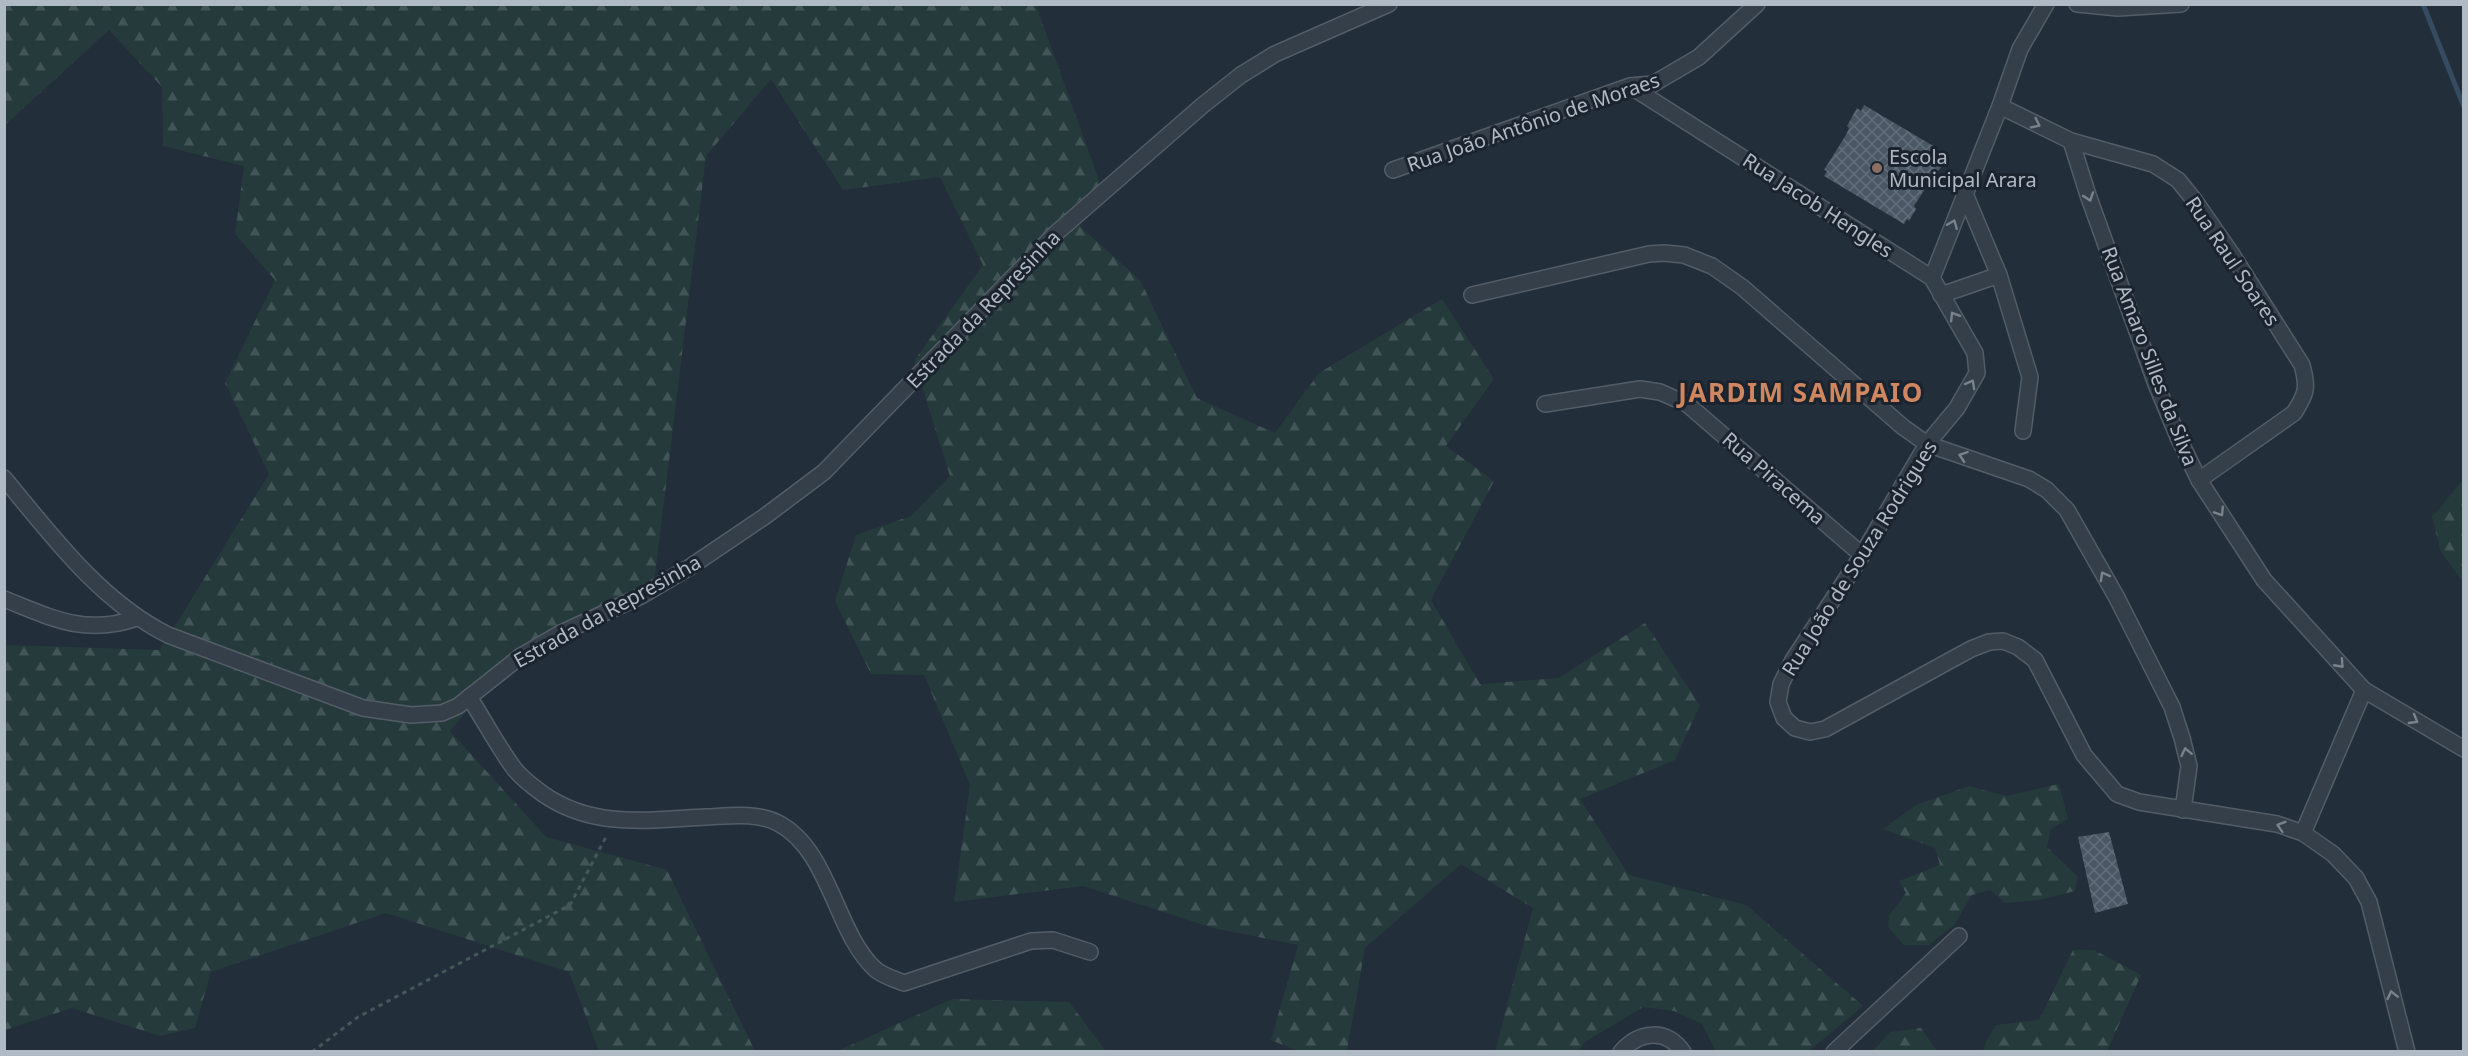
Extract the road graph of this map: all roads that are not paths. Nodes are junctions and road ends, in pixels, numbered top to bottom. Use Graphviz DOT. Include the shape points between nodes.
graph roads {
  1 [pos="1389,4"];
  2 [pos="1757,4"];
  3 [pos="2046,4"];
  4 [pos="2077,4"];
  5 [pos="2181,4"];
  6 [pos="1630,86"];
  7 [pos="2000,106"];
  8 [pos="2071,141"];
  9 [pos="1392,170"];
  10 [pos="1965,194"];
  11 [pos="1999,275"];
  12 [pos="1932,278"];
  13 [pos="1472,295"];
  14 [pos="1941,295"];
  15 [pos="1975,353"];
  16 [pos="1545,404"];
  17 [pos="2023,431"];
  18 [pos="1927,444"];
  19 [pos="4,478"];
  20 [pos="2199,480"];
  21 [pos="1862,555"];
  22 [pos="4,599"];
  23 [pos="137,618"];
  24 [pos="2364,690"];
  25 [pos="470,697"];
  26 [pos="2463,749"];
  27 [pos="2183,810"];
  28 [pos="2303,833"];
  29 [pos="1959,936"];
  30 [pos="1090,952"];
  31 [pos="1621,1052"];
  32 [pos="1683,1052"];
  33 [pos="1834,1052"];
  34 [pos="2407,1052"];
  1 -- 25 [label="street, Estrada da Represinha" via="1275,54 1203,105 1055,234 824,471 793,496 641,596 521,656"];
  2 -- 6 [label="street, Rua João Antônio de Moraes" via="1699,57 1653,84"];
  3 -- 7 [label="street" via="2020,49"];
  4 -- 5 [label="street" via="2118,8"];
  6 -- 9 [label="street, Rua João Antônio de Moraes"];
  6 -- 12 [label="street, Rua Jacob Hengles"];
  7 -- 8 [label="street, Rua Raul Soares, one-way"];
  7 -- 10 [label="street"];
  8 -- 20 [label="street, Rua Amaro Silles da Silva, one-way" via="2156,384"];
  8 -- 20 [label="street, Rua Raul Soares" via="2153,164 2178,180 2302,365 2304,397 2294,412"];
  10 -- 11 [label="street"];
  12 -- 10 [label="street, one-way"];
  11 -- 14 [label="street"];
  11 -- 17 [label="street" via="2030,377"];
  12 -- 14 [label="street, Rua Jacob Hengles"];
  13 -- 18 [label="street" via="1649,254 1684,255 1712,266 1742,287 1879,408"];
  15 -- 14 [label="street, Rua Jacob Hengles, one-way"];
  18 -- 15 [label="street, Rua João de Souza Rodrigues, one-way" via="1957,408 1977,373"];
  16 -- 21 [label="street, Rua Piracema" via="1640,389 1660,392 1687,404"];
  18 -- 21 [label="street, Rua João de Souza Rodrigues"];
  27 -- 18 [label="street, one-way" via="2188,766 2172,707 2067,510 2029,478"];
  19 -- 23 [label="street, Estrada da Represinha" via="93,579"];
  20 -- 24 [label="street, Rua Amaro Silles da Silva, one-way" via="2264,580"];
  21 -- 27 [label="street, Rua João de Souza Rodrigues" via="1781,684 1778,702 1784,718 1795,728 1810,732 1825,729 1971,649 2003,641 2035,660 2084,755 2117,794"];
  22 -- 23 [label="street" via="66,623 95,626"];
  23 -- 25 [label="street, Estrada da Represinha" via="168,635 363,708 411,715 442,713"];
  24 -- 26 [label="street, Rua Amaro Silles da Silva, one-way"];
  24 -- 28 [label="street"];
  25 -- 30 [label="street" via="514,768 532,786 570,810 615,819 741,816 765,817 778,823 814,859 861,950 888,977 904,983 1031,941 1053,940"];
  28 -- 27 [label="street, Rua João de Souza Rodrigues, one-way" via="2277,824"];
  34 -- 28 [label="street, Rua João de Souza Rodrigues, one-way" via="2369,902 2355,878 2332,854"];
  29 -- 33 [label="street"];
  31 -- 32 [label="street" via="1630,1041 1657,1034 1667,1037"];
}
